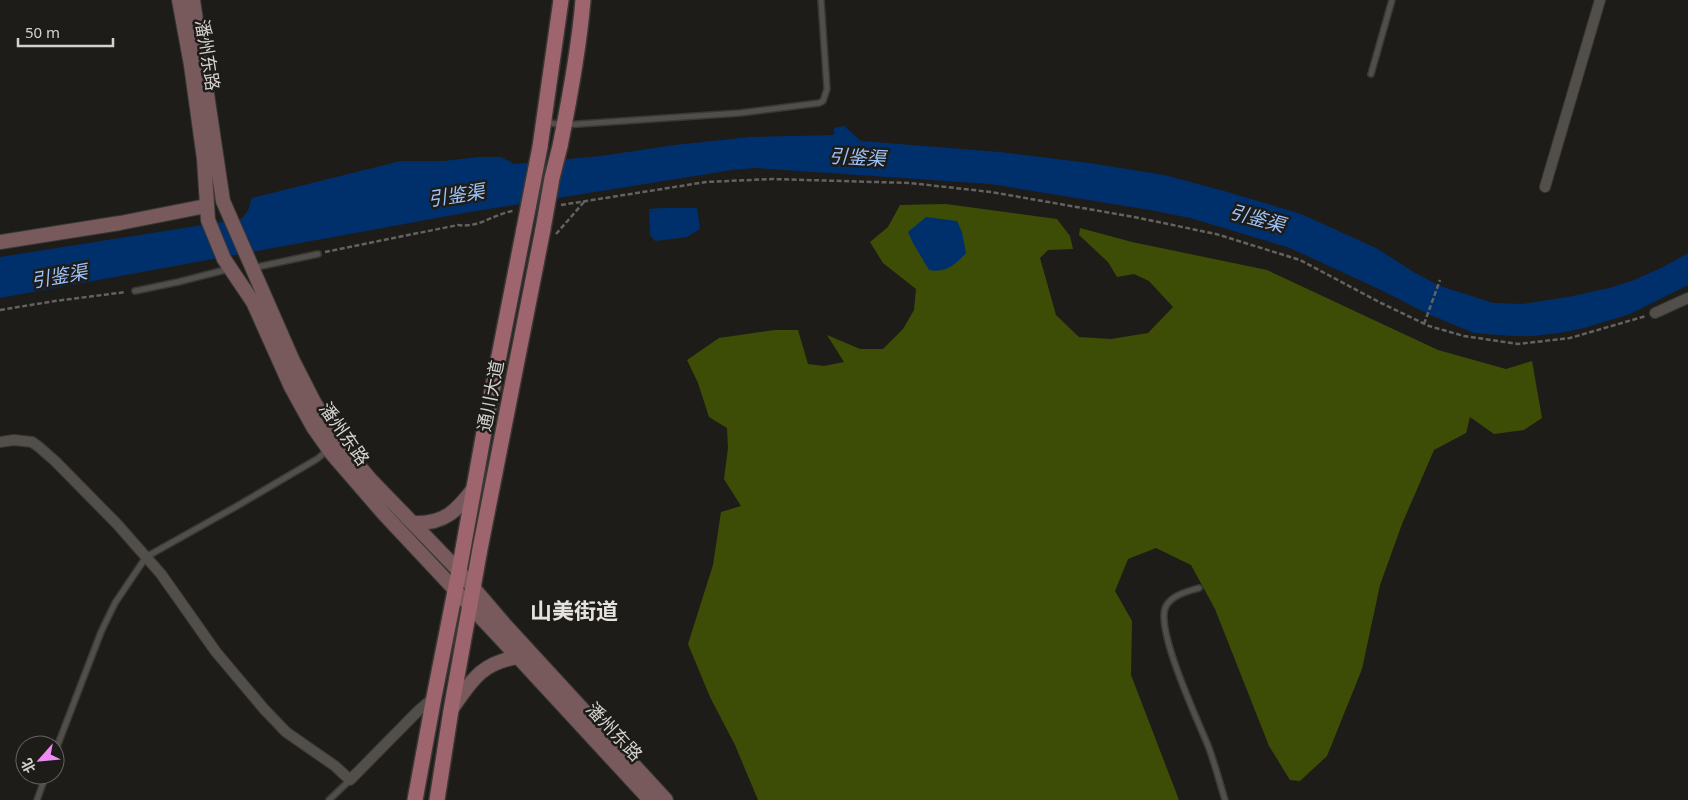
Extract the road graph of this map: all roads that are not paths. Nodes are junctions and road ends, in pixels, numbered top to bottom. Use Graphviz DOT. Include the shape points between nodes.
graph roads {
  1 [pos="180,0"];
  2 [pos="193,0"];
  3 [pos="561,0"];
  4 [pos="583,0"];
  5 [pos="821,0"];
  6 [pos="1392,0"];
  7 [pos="1600,0"];
  8 [pos="1371,74"];
  9 [pos="544,122"];
  10 [pos="564,124"];
  11 [pos="1545,186"];
  12 [pos="206,206"];
  13 [pos="0,242"];
  14 [pos="318,254"];
  15 [pos="250,263"];
  16 [pos="227,264"];
  17 [pos="135,291"];
  18 [pos="1688,298"];
  19 [pos="1655,313"];
  20 [pos="0,442"];
  21 [pos="333,445"];
  22 [pos="474,488"];
  23 [pos="414,523"];
  24 [pos="146,557"];
  25 [pos="459,571"];
  26 [pos="473,588"];
  27 [pos="1199,588"];
  28 [pos="455,591"];
  29 [pos="470,606"];
  30 [pos="518,657"];
  31 [pos="434,697"];
  32 [pos="451,710"];
  33 [pos="62,735"];
  34 [pos="427,740"];
  35 [pos="447,742"];
  36 [pos="350,780"];
  37 [pos="42,785"];
  38 [pos="37,800"];
  39 [pos="329,800"];
  40 [pos="416,800"];
  41 [pos="437,800"];
  42 [pos="650,800"];
  43 [pos="666,800"];
  44 [pos="1225,800"];
  1 -- 12 [label="main road, 潘州东路" via="204,159"];
  2 -- 15 [label="main road, 潘州东路" via="220,188"];
  3 -- 9 [label="main road, 通川大道"];
  4 -- 10 [label="main road, 通川大道" via="579,46"];
  5 -- 10 [label="lane" via="827,89 819,103 740,113"];
  6 -- 8 [label="lane"];
  7 -- 11 [label="street"];
  9 -- 10 [label="lane"];
  9 -- 22 [label="main road, 通川大道, bridge"];
  10 -- 26 [label="main road, 通川大道, bridge" via="552,178 549,232"];
  12 -- 13 [label="main road"];
  12 -- 16 [label="main road, 潘州东路" via="208,220"];
  14 -- 15 [label="lane"];
  15 -- 21 [label="main road, 潘州东路"];
  16 -- 17 [label="lane" via="178,282"];
  16 -- 21 [label="main road, 潘州东路" via="253,302 291,387 313,427"];
  18 -- 19 [label="street"];
  20 -- 24 [label="street" via="23,440 40,447"];
  21 -- 23 [label="main road, 潘州东路"];
  21 -- 24 [label="lane" via="317,459"];
  21 -- 28 [label="main road, 潘州东路" via="384,514"];
  22 -- 23 [label="main road" via="450,515 424,524"];
  22 -- 25 [label="main road, 通川大道"];
  23 -- 25 [label="main road, 潘州东路"];
  24 -- 33 [label="lane" via="115,603 101,632"];
  24 -- 36 [label="street" via="216,652 264,709 286,732"];
  25 -- 26 [label="main road, 潘州东路"];
  25 -- 28 [label="main road, 通川大道"];
  26 -- 29 [label="main road, 通川大道"];
  26 -- 43 [label="main road, 潘州东路"];
  27 -- 44 [label="lane" via="1183,593 1167,604 1165,622 1170,648"];
  28 -- 29 [label="main road, 潘州东路"];
  28 -- 31 [label="main road, 通川大道"];
  29 -- 30 [label="main road, 潘州东路"];
  29 -- 32 [label="main road, 通川大道"];
  30 -- 32 [label="main road" via="503,659 484,669"];
  30 -- 42 [label="main road, 潘州东路"];
  31 -- 34 [label="main road, 通川大道"];
  31 -- 36 [label="street"];
  32 -- 35 [label="main road, 通川大道"];
  34 -- 35 [label="main road"];
  34 -- 40 [label="main road, 通川大道"];
  35 -- 41 [label="main road, 通川大道"];
  36 -- 39 [label="lane"];
  37 -- 38 [label="lane"];
}
